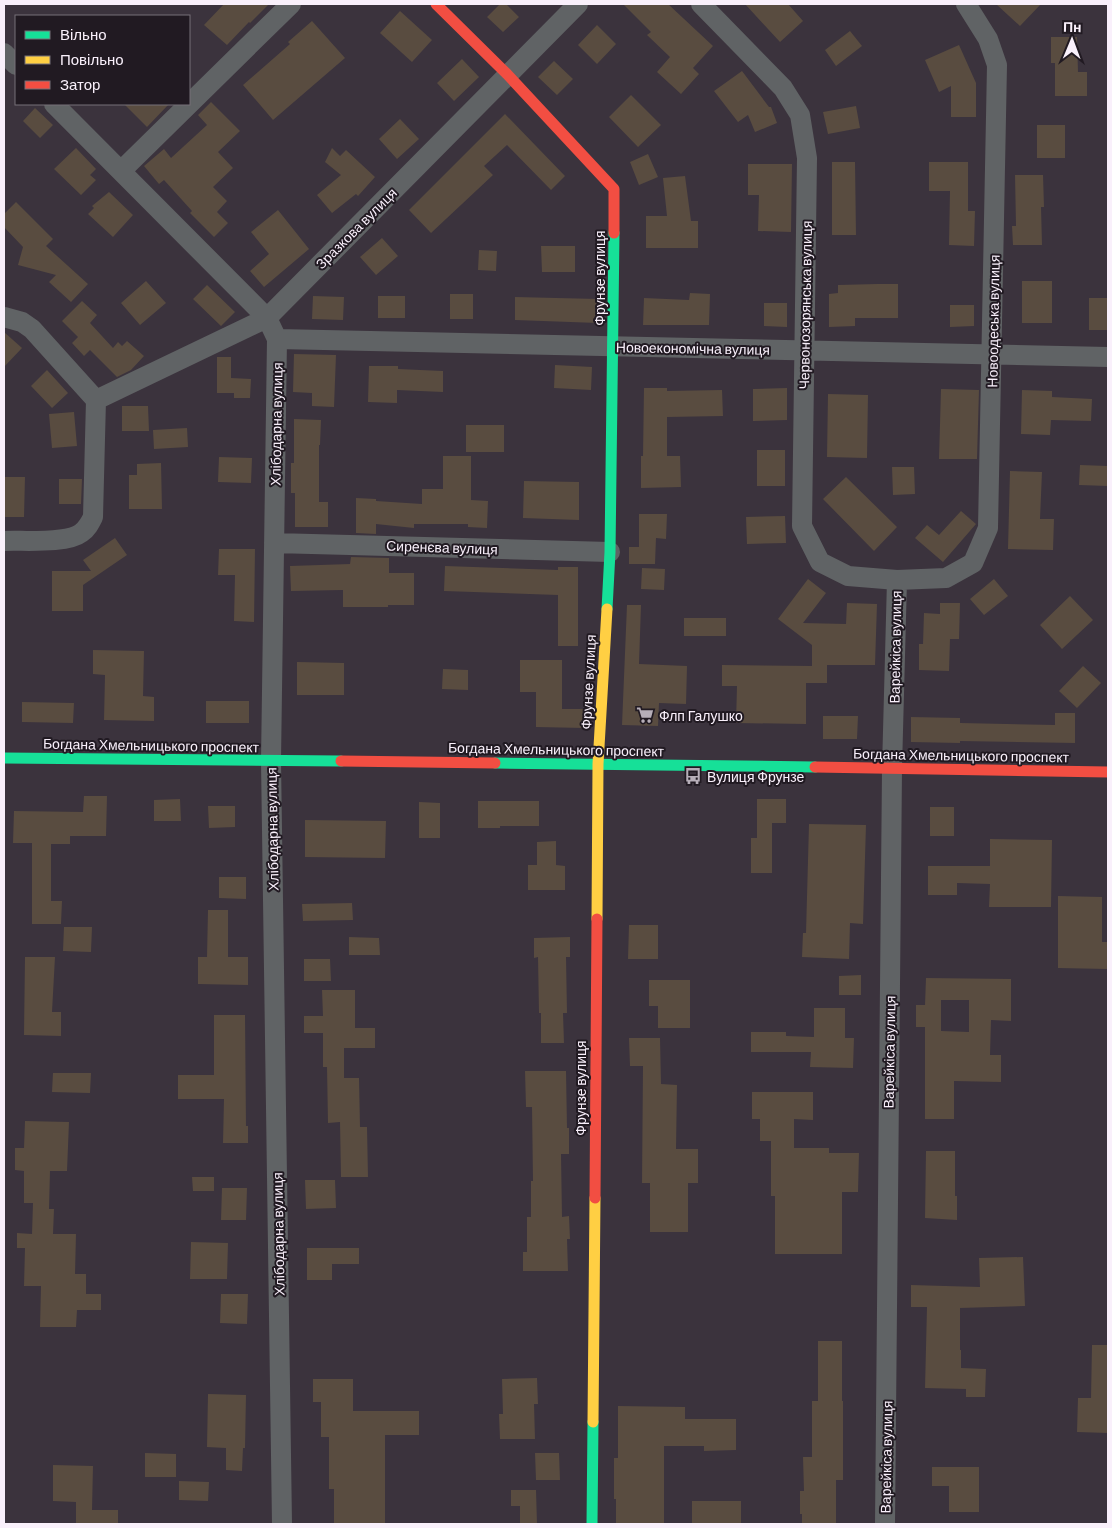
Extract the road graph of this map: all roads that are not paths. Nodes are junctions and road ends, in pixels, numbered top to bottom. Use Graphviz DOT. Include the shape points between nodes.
graph roads {
  1 [pos="291,4"];
  2 [pos="436,4"];
  3 [pos="578,4"];
  4 [pos="701,4"];
  5 [pos="966,4"];
  6 [pos="4,52"];
  7 [pos="15,64"];
  8 [pos="507,74"];
  9 [pos="190,103"];
  10 [pos="55,105"];
  11 [pos="188,105"];
  12 [pos="121,171"];
  13 [pos="4,317"];
  14 [pos="267,318"];
  15 [pos="277,339"];
  16 [pos="613,346"];
  17 [pos="805,350"];
  18 [pos="992,354"];
  19 [pos="1108,357"];
  20 [pos="96,400"];
  21 [pos="4,541"];
  22 [pos="274,542"];
  23 [pos="610,552"];
  24 [pos="897,580"];
  25 [pos="4,758"];
  26 [pos="271,762"];
  27 [pos="598,764"];
  28 [pos="892,769"];
  29 [pos="1108,772"];
  30 [pos="282,1524"];
  31 [pos="592,1524"];
  32 [pos="885,1524"];
  1 -- 9 [label="street"];
  2 -- 8 [label="street, Фрунзе вулиця"];
  3 -- 8 [label="street, Зразкова вулиця"];
  4 -- 17 [label="street, Червонозорянська вулиця" via="783,88 800,115 807,158"];
  5 -- 18 [label="street, Новоодеська вулиця" via="988,39 997,65"];
  6 -- 7 [label="street"];
  8 -- 14 [label="street, Зразкова вулиця"];
  8 -- 16 [label="street, Фрунзе вулиця" via="614,189"];
  10 -- 12 [label="street, Хлібодарна вулиця"];
  11 -- 12 [label="street"];
  12 -- 14 [label="street, Хлібодарна вулиця"];
  13 -- 20 [label="street" via="32,329"];
  14 -- 15 [label="street, Хлібодарна вулиця"];
  14 -- 20 [label="street, Зразкова вулиця"];
  15 -- 16 [label="street, Новоекономічна вулиця"];
  15 -- 22 [label="street, Хлібодарна вулиця"];
  16 -- 17 [label="street, Новоекономічна вулиця"];
  16 -- 23 [label="street, Фрунзе вулиця"];
  17 -- 18 [label="street, Новоекономічна вулиця"];
  17 -- 24 [label="street, Червонозорянська вулиця" via="802,526 820,562 848,576"];
  18 -- 19 [label="street, Новоекономічна вулиця"];
  18 -- 24 [label="street, Новоодеська вулиця" via="988,528 973,563 946,578"];
  20 -- 21 [label="street" via="93,517 89,524 80,534 69,539"];
  22 -- 23 [label="street, Сиренєва вулиця"];
  22 -- 26 [label="street, Хлібодарна вулиця"];
  23 -- 27 [label="street, Фрунзе вулиця"];
  24 -- 28 [label="street, Варейкіса вулиця"];
  25 -- 26 [label="street, Богдана Хмельницького проспект"];
  26 -- 27 [label="street, Богдана Хмельницького проспект"];
  26 -- 30 [label="street, Хлібодарна вулиця"];
  27 -- 28 [label="street, Богдана Хмельницького проспект"];
  27 -- 31 [label="street, Фрунзе вулиця"];
  28 -- 29 [label="street, Богдана Хмельницького проспект"];
  28 -- 32 [label="street, Варейкіса вулиця"];
}
